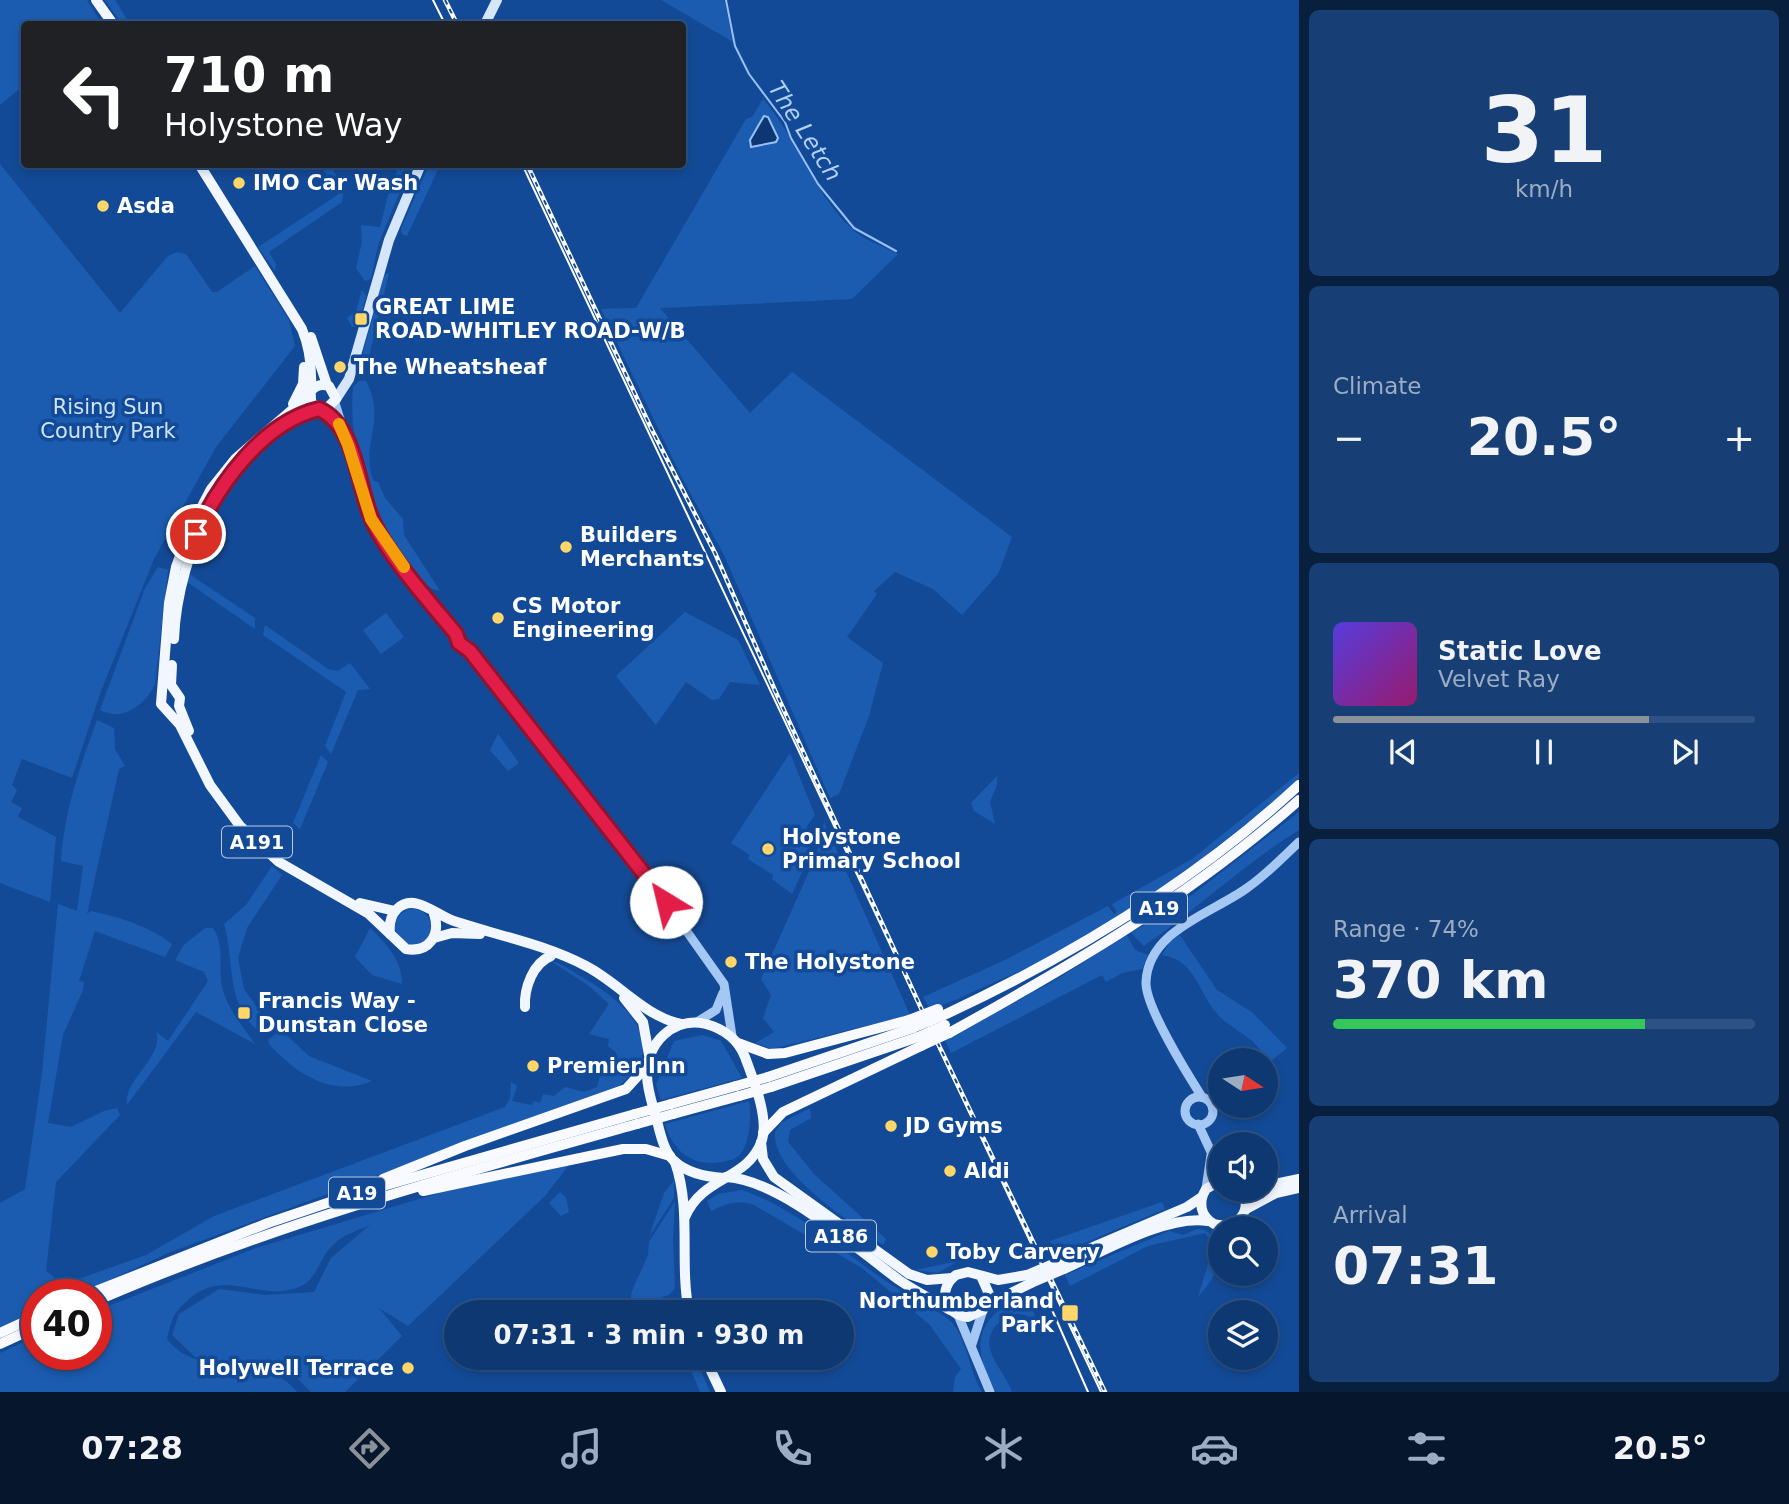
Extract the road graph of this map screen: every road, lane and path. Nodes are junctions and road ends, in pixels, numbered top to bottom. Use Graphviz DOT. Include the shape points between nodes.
graph roads {
  1 [pos="96,0"];
  2 [pos="497,0"];
  3 [pos="111,21"];
  4 [pos="486,21"];
  5 [pos="202,168"];
  6 [pos="419,168"];
  7 [pos="290,306"];
  8 [pos="346,384"];
  9 [pos="328,386"];
  10 [pos="311,391"];
  11 [pos="335,401"];
  12 [pos="320,410"];
  13 [pos="288,412"];
  14 [pos="341,426"];
  15 [pos="175,692"];
  16 [pos="162,696"];
  17 [pos="179,706"];
  18 [pos="166,709"];
  19 [pos="1299,785"];
  20 [pos="1299,800"];
  21 [pos="1299,842"];
  22 [pos="395,911"];
  23 [pos="434,914"];
  24 [pos="390,934"];
  25 [pos="434,938"];
  26 [pos="551,956"];
  27 [pos="718,974"];
  28 [pos="524,1007"];
  29 [pos="944,1021"];
  30 [pos="697,1022"];
  31 [pos="681,1024"];
  32 [pos="915,1033"];
  33 [pos="735,1039"];
  34 [pos="648,1062"];
  35 [pos="1189,1078"];
  36 [pos="1202,1097"];
  37 [pos="1190,1101"];
  38 [pos="1208,1101"];
  39 [pos="1209,1118"];
  40 [pos="636,1119"];
  41 [pos="1198,1124"];
  42 [pos="762,1137"];
  43 [pos="1208,1139"];
  44 [pos="673,1159"];
  45 [pos="1208,1171"];
  46 [pos="725,1178"];
  47 [pos="1299,1179"];
  48 [pos="1278,1183"];
  49 [pos="1299,1188"];
  50 [pos="1208,1190"];
  51 [pos="397,1192"];
  52 [pos="1204,1193"];
  53 [pos="348,1196"];
  54 [pos="1245,1202"];
  55 [pos="1246,1209"];
  56 [pos="1242,1216"];
  57 [pos="685,1217"];
  58 [pos="1208,1221"];
  59 [pos="1062,1265"];
  60 [pos="952,1278"];
  61 [pos="982,1278"];
  62 [pos="1029,1279"];
  63 [pos="112,1285"];
  64 [pos="112,1295"];
  65 [pos="687,1300"];
  66 [pos="985,1308"];
  67 [pos="954,1312"];
  68 [pos="21,1324"];
  69 [pos="0,1334"];
  70 [pos="21,1334"];
  71 [pos="0,1344"];
  72 [pos="972,1345"];
  73 [pos="711,1370"];
  74 [pos="721,1392"];
  75 [pos="990,1392"];
  1 -- 3 [label="main road"];
  2 -- 4 [label="main road"];
  5 -- 7 [label="main road"];
  6 -- 8 [label="main road" via="389,240"];
  7 -- 9 [label="main road" via="309,332"];
  7 -- 10 [label="main road" via="308,347"];
  7 -- 13 [label="main road" via="304,369 300,391"];
  8 -- 9 [label="main road"];
  8 -- 11 [label="main road"];
  9 -- 10 [label="main road, A191" via="320,384"];
  9 -- 11 [label="main road"];
  10 -- 12 [label="main road" via="312,404"];
  10 -- 13 [label="main road, A191"];
  11 -- 12 [label="main road, A191" via="329,409"];
  11 -- 14 [label="street"];
  12 -- 14 [label="street"];
  12 -- 15 [label="main road, A191" via="290,421 253,450 204,518 178,592 171,676"];
  13 -- 16 [label="main road, A191" via="235,459 211,489 189,531 169,603"];
  14 -- 27 [label="street" via="371,519 383,539 459,643 648,879 664,889 666,902"];
  15 -- 16 [label="main road"];
  15 -- 17 [label="main road, A191"];
  16 -- 18 [label="main road, A191"];
  17 -- 18 [label="main road"];
  17 -- 22 [label="main road, A191" via="211,780 262,842 304,875 345,897"];
  18 -- 24 [label="main road, A191" via="240,826 279,862 369,914"];
  19 -- 29 [label="highway, A19" via="1167,890 1095,937"];
  20 -- 29 [label="highway, A19" via="1235,854 1102,946 1007,998"];
  21 -- 35 [label="street" via="1245,890 1171,934 1155,956 1146,986"];
  22 -- 23 [label="main road, A191" via="416,902"];
  22 -- 24 [label="main road"];
  23 -- 25 [label="main road"];
  23 -- 31 [label="main road, A191" via="565,956 589,967 650,1012"];
  24 -- 25 [label="main road, A191" via="399,946 413,950"];
  25 -- 26 [label="main road, A191" via="475,933"];
  26 -- 28 [label="main road" via="536,967"];
  26 -- 34 [label="main road, A191" via="582,970 631,1005 643,1023"];
  27 -- 30 [label="street" via="721,1003"];
  27 -- 33 [label="street" via="726,988"];
  29 -- 32 [label="highway, A19, bridge"];
  29 -- 32 [label="highway, bridge"];
  30 -- 31 [label="main road"];
  30 -- 33 [label="main road"];
  31 -- 34 [label="main road" via="662,1035"];
  32 -- 33 [label="highway" via="785,1054 760,1052"];
  32 -- 40 [label="highway, A19, bridge" via="769,1082"];
  32 -- 42 [label="highway" via="783,1112"];
  33 -- 42 [label="main road" via="746,1058 762,1114"];
  34 -- 44 [label="main road" via="649,1091 661,1138"];
  34 -- 53 [label="highway" via="626,1089 465,1146"];
  35 -- 36 [label="street"];
  35 -- 37 [label="street"];
  36 -- 37 [label="street"];
  36 -- 38 [label="street"];
  37 -- 41 [label="street" via="1186,1114"];
  39 -- 41 [label="street"];
  40 -- 51 [label="highway, A19"];
  40 -- 53 [label="highway, A19"];
  41 -- 43 [label="street"];
  42 -- 46 [label="main road" via="746,1164"];
  42 -- 60 [label="main road, A186" via="763,1159 774,1177 902,1270 927,1280"];
  44 -- 46 [label="main road" via="696,1173"];
  44 -- 51 [label="highway" via="646,1149 623,1149 429,1190"];
  44 -- 57 [label="main road" via="682,1183"];
  45 -- 52 [label="street"];
  46 -- 57 [label="main road" via="698,1194"];
  46 -- 67 [label="main road, A186" via="767,1188"];
  47 -- 48 [label="main road"];
  49 -- 55 [label="main road, A186" via="1276,1193"];
  50 -- 52 [label="main road, A186"];
  51 -- 64 [label="highway, A19" via="286,1227"];
  52 -- 58 [label="main road" via="1202,1210"];
  52 -- 59 [label="main road, A186" via="1186,1208"];
  53 -- 63 [label="highway, A19"];
  54 -- 55 [label="main road"];
  55 -- 56 [label="main road, A186"];
  57 -- 65 [label="main road" via="682,1265"];
  58 -- 59 [label="main road, A186" via="1175,1223"];
  59 -- 62 [label="main road, A186, bridge"];
  60 -- 61 [label="main road, A186" via="968,1272"];
  60 -- 67 [label="main road" via="944,1294"];
  61 -- 62 [label="main road, A186"];
  61 -- 66 [label="main road" via="989,1290"];
  62 -- 66 [label="main road, A186"];
  66 -- 67 [label="main road, A186" via="971,1317"];
  66 -- 72 [label="street"];
  67 -- 72 [label="street"];
  68 -- 69 [label="highway"];
  70 -- 71 [label="highway"];
  72 -- 75 [label="street"];
  73 -- 74 [label="main road"];
}
